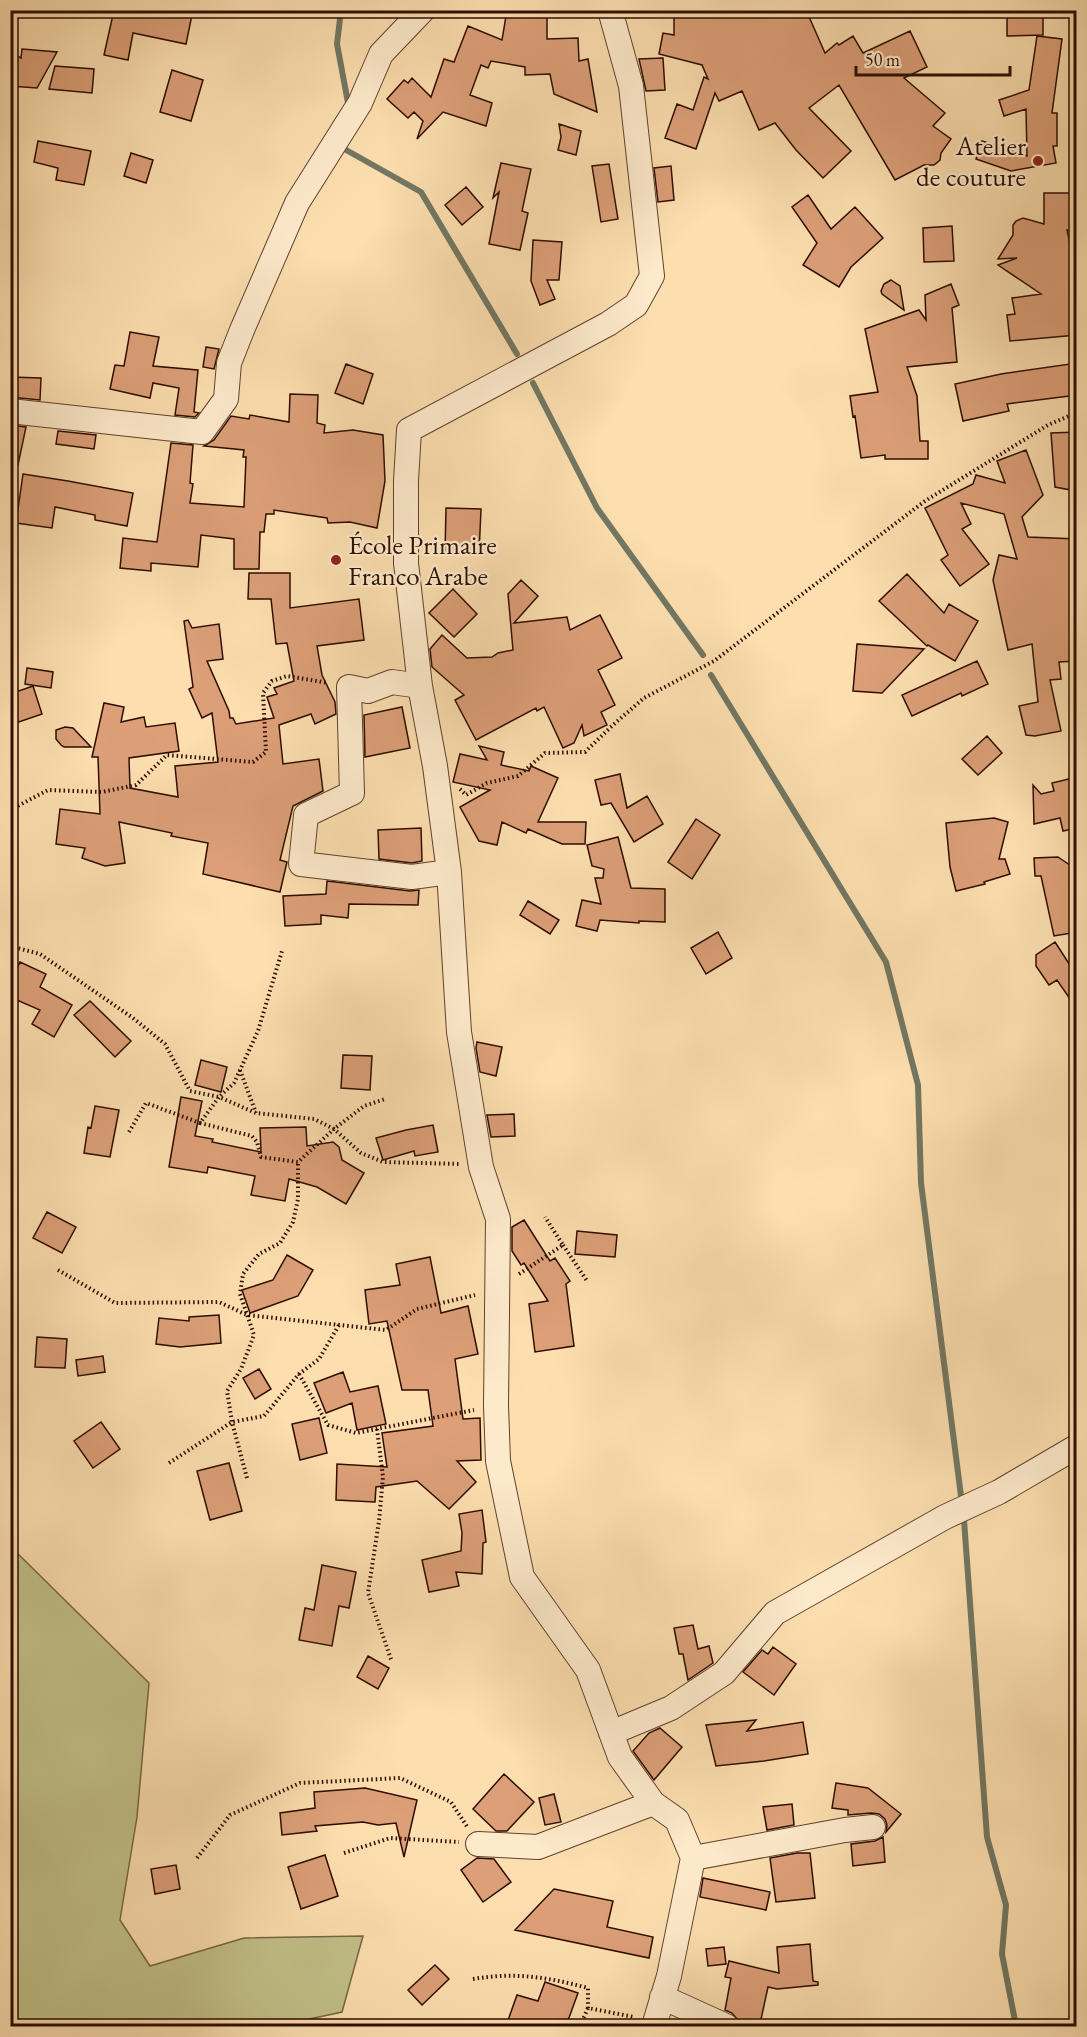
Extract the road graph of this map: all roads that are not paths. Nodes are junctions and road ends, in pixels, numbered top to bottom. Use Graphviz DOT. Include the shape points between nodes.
graph roads {
  1 [pos="423,10"];
  2 [pos="610,10"];
  3 [pos="10,411"];
  4 [pos="420,686"];
  5 [pos="449,872"];
  6 [pos="1077,1447"];
  7 [pos="611,1734"];
  8 [pos="653,1803"];
  9 [pos="873,1827"];
  10 [pos="478,1844"];
  11 [pos="693,1858"];
  12 [pos="662,1997"];
  13 [pos="654,2024"];
  14 [pos="726,2026"];
  1 -- 3 [label="street" via="381,54 360,103 297,203 230,363 226,399 202,432"];
  2 -- 4 [label="street" via="631,86 652,276 636,305 608,324 409,430 406,562"];
  4 -- 5 [label="street"];
  4 -- 5 [label="street" via="392,682 368,691 350,687 352,793 306,815 301,864 412,877"];
  5 -- 7 [label="street" via="459,1032 482,1167 498,1218 498,1461 522,1577 588,1670"];
  6 -- 7 [label="street" via="775,1613 724,1673 671,1708"];
  7 -- 8 [label="street" via="620,1757"];
  8 -- 10 [label="street" via="538,1847"];
  8 -- 11 [label="street" via="677,1820"];
  9 -- 11 [label="street"];
  11 -- 12 [label="street"];
  12 -- 13 [label="street"];
  12 -- 14 [label="street"];
}
